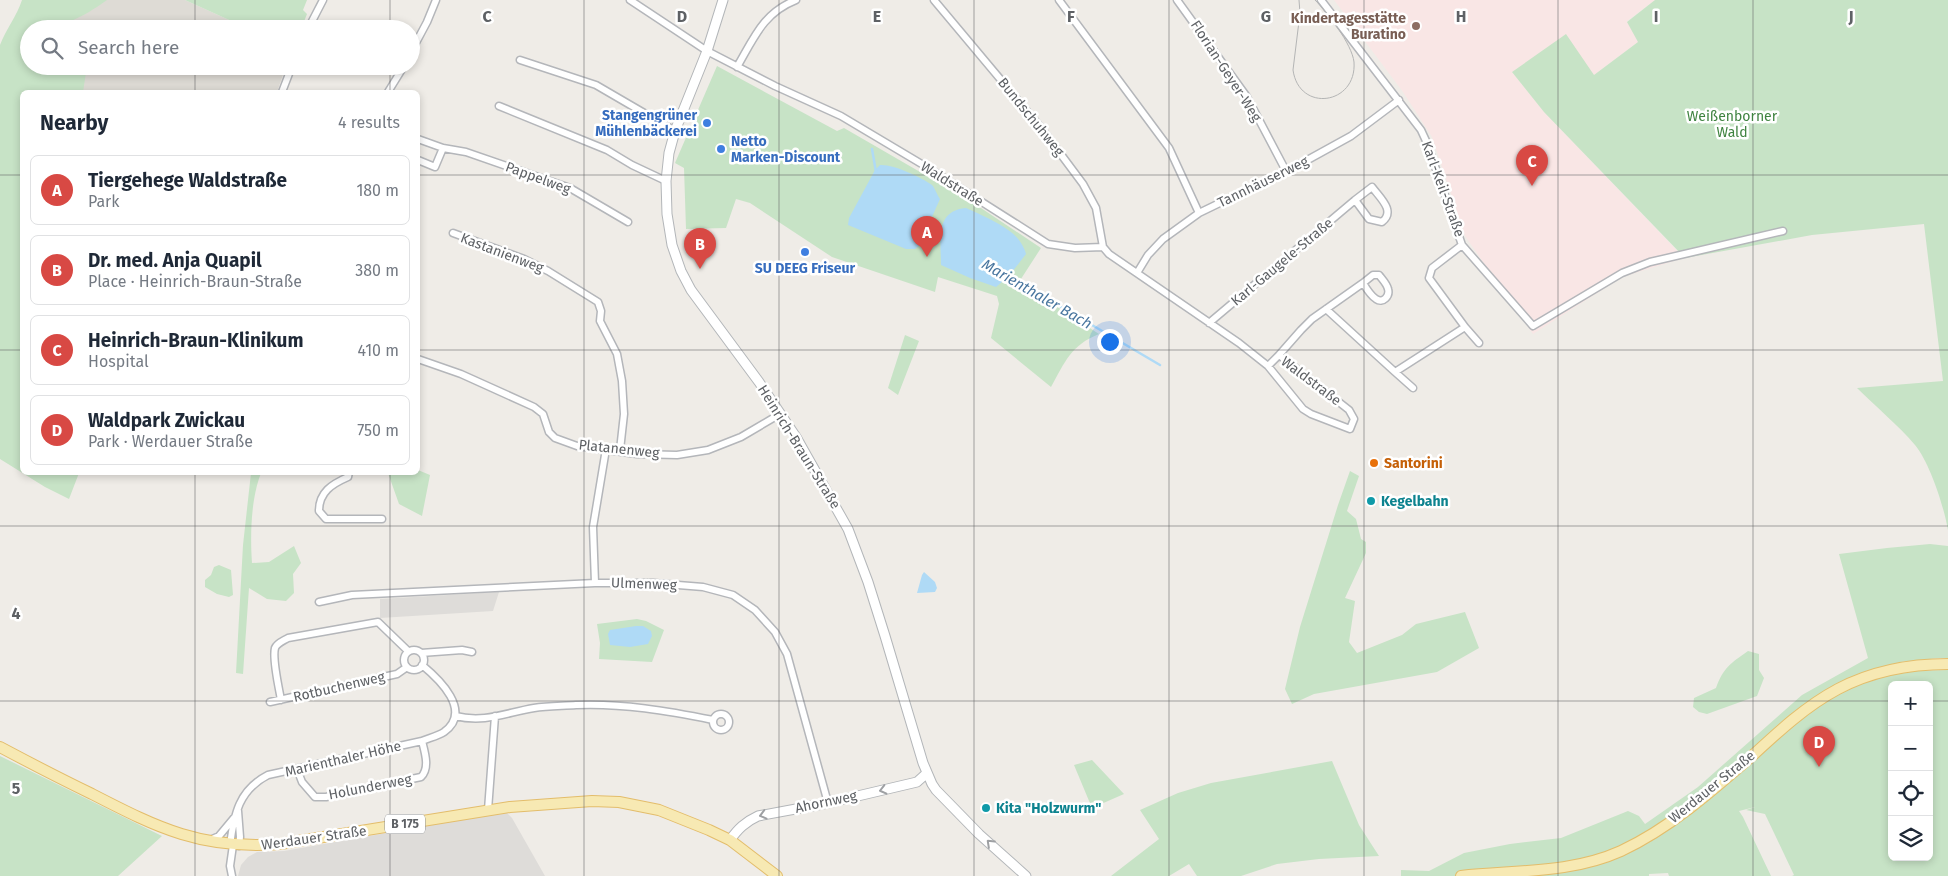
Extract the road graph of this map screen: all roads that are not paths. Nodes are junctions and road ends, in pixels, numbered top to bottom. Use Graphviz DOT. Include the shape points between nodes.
graph roads {
  1 [pos="323,0"];
  2 [pos="436,0"];
  3 [pos="630,0"];
  4 [pos="723,0"];
  5 [pos="796,0"];
  6 [pos="934,0"];
  7 [pos="1059,0"];
  8 [pos="1177,0"];
  9 [pos="1321,0"];
  10 [pos="313,20"];
  11 [pos="420,35"];
  12 [pos="706,51"];
  13 [pos="520,60"];
  14 [pos="737,67"];
  15 [pos="289,75"];
  16 [pos="398,75"];
  17 [pos="283,90"];
  18 [pos="389,90"];
  19 [pos="1399,100"];
  20 [pos="499,106"];
  21 [pos="675,131"];
  22 [pos="420,140"];
  23 [pos="443,148"];
  24 [pos="420,161"];
  25 [pos="1286,171"];
  26 [pos="666,181"];
  27 [pos="1355,200"];
  28 [pos="1199,213"];
  29 [pos="628,222"];
  30 [pos="1783,231"];
  31 [pos="453,234"];
  32 [pos="1462,245"];
  33 [pos="1103,247"];
  34 [pos="1137,272"];
  35 [pos="1363,283"];
  36 [pos="1326,309"];
  37 [pos="1209,324"];
  38 [pos="1465,326"];
  39 [pos="1479,344"];
  40 [pos="1279,355"];
  41 [pos="420,361"];
  42 [pos="1268,366"];
  43 [pos="1395,372"];
  44 [pos="1413,388"];
  45 [pos="780,414"];
  46 [pos="606,448"];
  47 [pos="620,450"];
  48 [pos="348,475"];
  49 [pos="382,519"];
  50 [pos="595,583"];
  51 [pos="319,602"];
  52 [pos="408,651"];
  53 [pos="421,652"];
  54 [pos="472,652"];
  55 [pos="1948,664"];
  56 [pos="422,665"];
  57 [pos="407,667"];
  58 [pos="281,700"];
  59 [pos="270,702"];
  60 [pos="455,716"];
  61 [pos="495,716"];
  62 [pos="713,720"];
  63 [pos="422,741"];
  64 [pos="0,748"];
  65 [pos="297,769"];
  66 [pos="927,773"];
  67 [pos="828,803"];
  68 [pos="238,810"];
  69 [pos="488,810"];
  70 [pos="234,818"];
  71 [pos="730,840"];
  72 [pos="207,841"];
  73 [pos="234,845"];
  74 [pos="230,875"];
  75 [pos="777,876"];
  76 [pos="1026,876"];
  77 [pos="1461,876"];
  1 -- 10 [label="street"];
  2 -- 11 [label="street"];
  3 -- 12 [label="street, Waldstraße"];
  4 -- 12 [label="street, Heinrich-Braun-Straße"];
  5 -- 14 [label="street" via="770,14"];
  6 -- 33 [label="street, Bundschuhweg" via="1042,129 1083,184 1096,208"];
  7 -- 28 [label="street" via="1169,148"];
  8 -- 25 [label="street, Florian-Geyer-Weg" via="1247,98"];
  9 -- 19 [label="street, Karl-Keil-Straße"];
  12 -- 14 [label="street, Waldstraße"];
  12 -- 21 [label="street, Heinrich-Braun-Straße"];
  13 -- 21 [label="street" via="596,85"];
  14 -- 33 [label="street, Waldstraße" via="841,116 1048,244 1075,248"];
  15 -- 17 [label="street"];
  16 -- 18 [label="street"];
  19 -- 25 [label="street, Tannhäuserweg" via="1351,136"];
  19 -- 32 [label="street, Karl-Keil-Straße" via="1427,143"];
  20 -- 26 [label="street" via="606,150"];
  21 -- 26 [label="street, Heinrich-Braun-Straße"];
  22 -- 23 [label="street, Pappelweg"];
  23 -- 24 [label="street" via="435,167"];
  23 -- 29 [label="street, Pappelweg" via="466,152 570,188"];
  25 -- 28 [label="street, Tannhäuserweg"];
  26 -- 45 [label="street, Heinrich-Braun-Straße" via="672,245 681,271 691,290"];
  27 -- 27 [label="street, Karl-Gaugele-Straße" via="1372,187 1387,207 1386,219 1382,222 1369,219"];
  27 -- 37 [label="street, Karl-Gaugele-Straße"];
  28 -- 34 [label="street, Tannhäuserweg" via="1162,239"];
  30 -- 32 [label="street, Karl-Keil-Straße" via="1650,262 1622,273 1533,326"];
  31 -- 47 [label="street, Kastanienweg" via="524,259 598,302 600,321 617,354 622,381 624,414"];
  32 -- 38 [label="street" via="1432,268 1429,278"];
  33 -- 34 [label="street, Waldstraße"];
  34 -- 37 [label="street, Waldstraße"];
  35 -- 36 [label="street"];
  36 -- 40 [label="street"];
  36 -- 43 [label="street"];
  37 -- 42 [label="street, Waldstraße"];
  38 -- 39 [label="street"];
  38 -- 43 [label="street"];
  40 -- 42 [label="street, Waldstraße"];
  40 -- 42 [label="street, Waldstraße" via="1349,410 1354,419 1350,429 1303,409"];
  41 -- 46 [label="street, Platanenweg" via="461,374 534,407 543,414 549,432 555,438 577,446"];
  43 -- 44 [label="street"];
  45 -- 47 [label="street, Platanenweg" via="708,450 677,454 637,454"];
  45 -- 66 [label="street, Heinrich-Braun-Straße" via="848,529 868,582"];
  46 -- 47 [label="street, Platanenweg"];
  46 -- 50 [label="street" via="594,527"];
  48 -- 49 [label="street" via="324,492 319,511 326,519"];
  50 -- 51 [label="street, Ulmenweg" via="352,595"];
  50 -- 67 [label="street, Ulmenweg" via="703,587 733,595 755,610 775,632 787,654"];
  52 -- 53 [label="street"];
  52 -- 57 [label="street" via="404,662"];
  52 -- 58 [label="street" via="378,622 288,638 275,648"];
  53 -- 54 [label="street"];
  53 -- 56 [label="street"];
  55 -- 77 [label="main road, Werdauer Straße" via="1890,670 1856,680 1832,692 1790,722 1695,804 1619,851 1554,869"];
  56 -- 57 [label="street" via="416,669"];
  56 -- 60 [label="street" via="451,694"];
  57 -- 58 [label="street, Rotbuchenweg" via="397,674"];
  58 -- 59 [label="street, Rotbuchenweg"];
  60 -- 61 [label="street" via="471,720"];
  60 -- 63 [label="street, Marienthaler Höhe" via="444,732"];
  61 -- 62 [label="street" via="535,708 578,705 623,706"];
  61 -- 69 [label="street"];
  63 -- 65 [label="street, Marienthaler Höhe"];
  63 -- 65 [label="street, Holunderweg" via="426,761 425,773 421,777 315,797 302,782"];
  64 -- 72 [label="main road, Werdauer Straße / B 175" via="124,812 174,833"];
  65 -- 68 [label="street, Marienthaler Höhe" via="258,780 245,793"];
  66 -- 67 [label="street, Ahornweg, one-way" via="917,782"];
  76 -- 66 [label="street, Heinrich-Braun-Straße, one-way" via="946,800"];
  67 -- 71 [label="street, Ahornweg, one-way" via="758,816 748,820"];
  68 -- 70 [label="street, Marienthaler Höhe"];
  68 -- 73 [label="street" via="240,837"];
  69 -- 71 [label="main road, Werdauer Straße / B 175" via="533,804 619,802 683,818"];
  69 -- 73 [label="main road, Werdauer Straße / B 175" via="325,838 280,844"];
  70 -- 72 [label="street, Marienthaler Höhe" via="219,836"];
  70 -- 73 [label="street, Marienthaler Höhe"];
  71 -- 75 [label="main road, Werdauer Straße / B 175"];
  72 -- 73 [label="main road, Werdauer Straße / B 175"];
  73 -- 74 [label="street"];
}
